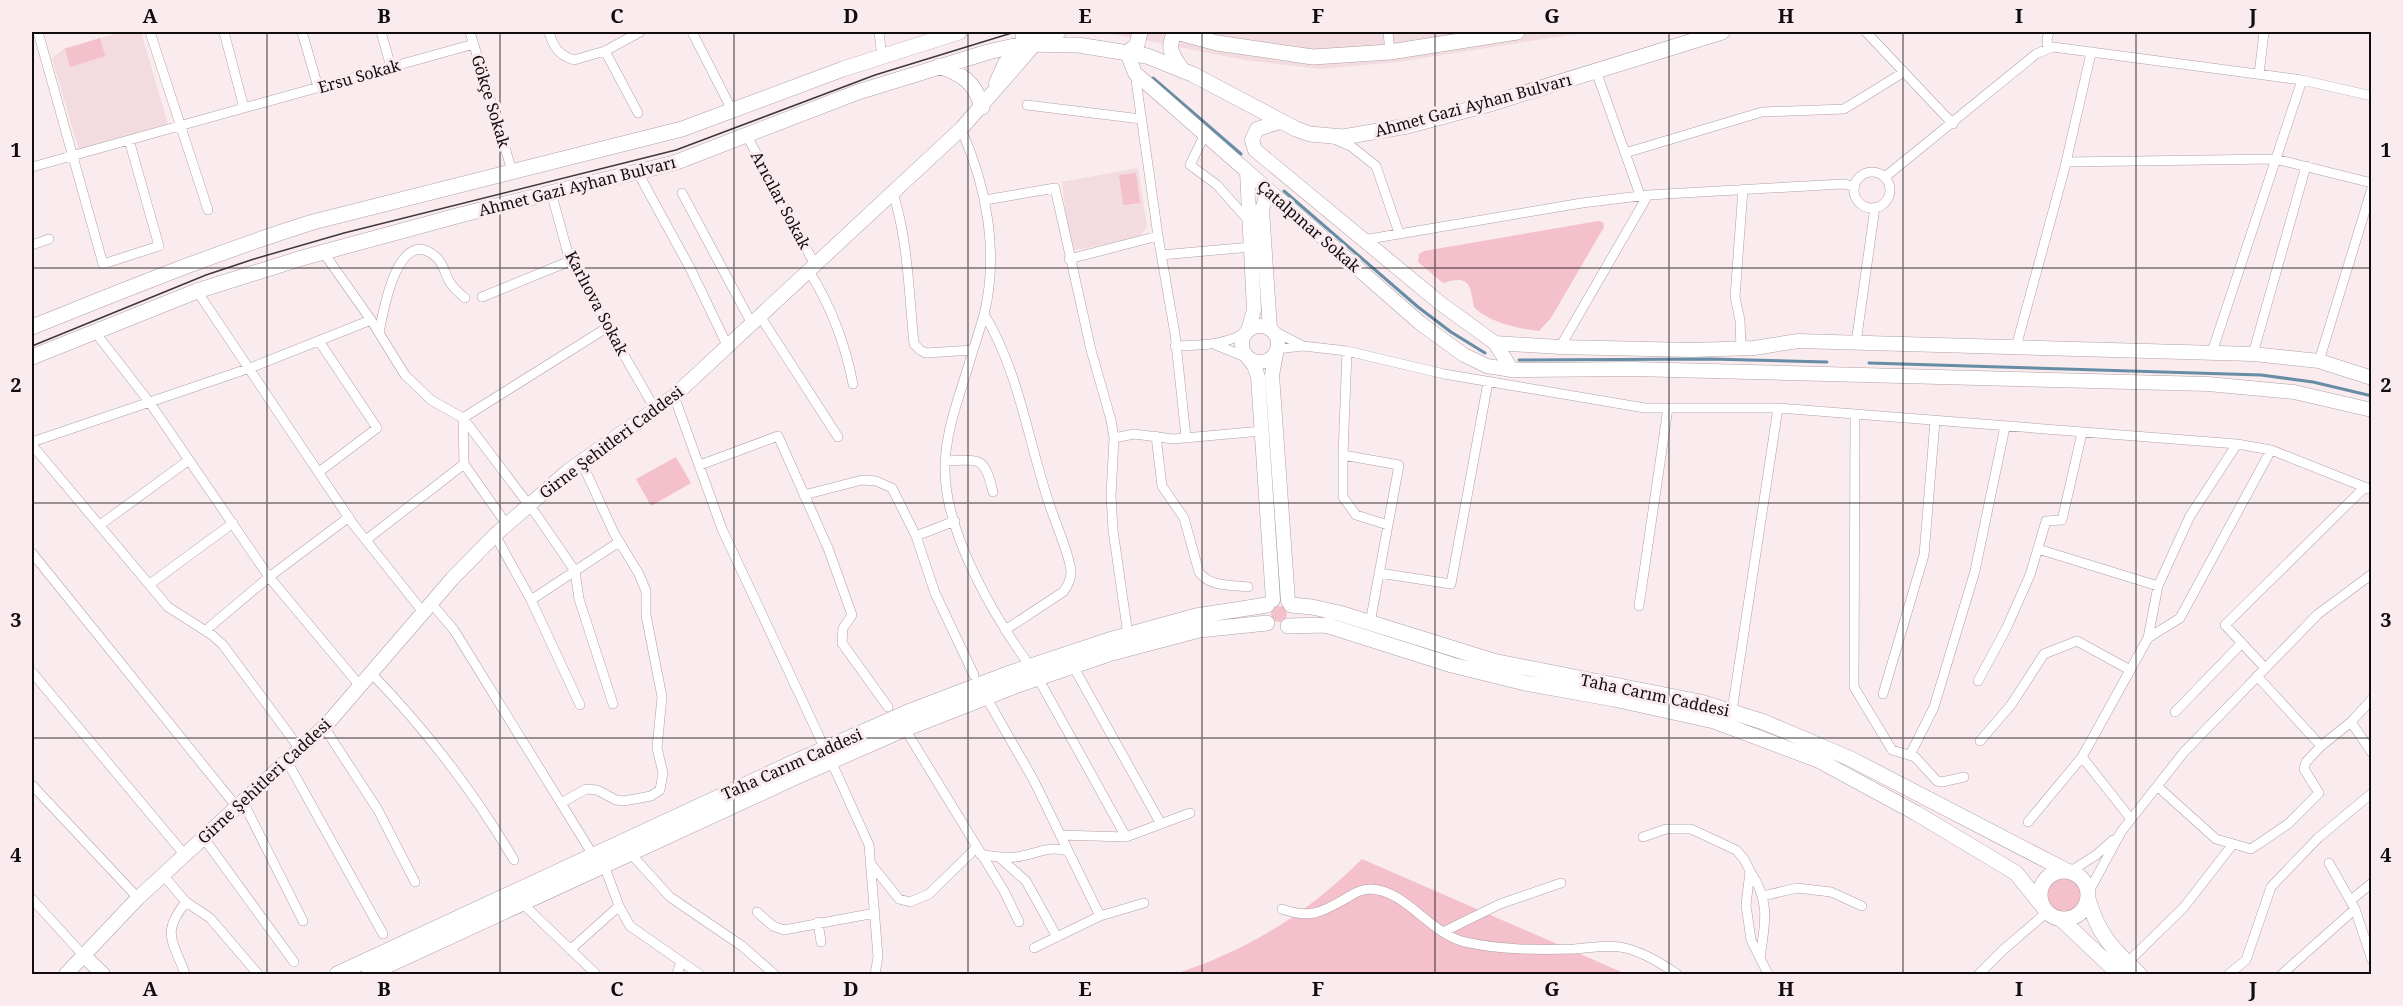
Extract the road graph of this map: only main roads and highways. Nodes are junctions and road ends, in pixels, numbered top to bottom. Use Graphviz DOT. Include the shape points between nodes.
graph roads {
  1 [pos="959,32"];
  2 [pos="1058,32"];
  3 [pos="1140,32"];
  4 [pos="1176,32"];
  5 [pos="1517,32"];
  6 [pos="1722,32"];
  7 [pos="1027,40"];
  8 [pos="1127,53"];
  9 [pos="939,66"];
  10 [pos="1183,71"];
  11 [pos="985,103"];
  12 [pos="1280,122"];
  13 [pos="1247,171"];
  14 [pos="1268,190"];
  15 [pos="32,327"];
  16 [pos="1270,329"];
  17 [pos="1248,331"];
  18 [pos="1495,343"];
  19 [pos="1277,349"];
  20 [pos="32,357"];
  21 [pos="1248,358"];
  22 [pos="1512,370"];
  23 [pos="2372,378"];
  24 [pos="2372,410"];
  25 [pos="1280,603"];
  26 [pos="1267,623"];
  27 [pos="1288,626"];
  28 [pos="1034,672"];
  29 [pos="828,755"];
  30 [pos="598,860"];
  31 [pos="2068,871"];
  32 [pos="2088,896"];
  33 [pos="2043,908"];
  34 [pos="2062,920"];
  35 [pos="83,955"];
  36 [pos="2120,971"];
  37 [pos="71,972"];
  38 [pos="103,975"];
  39 [pos="337,975"];
  40 [pos="369,975"];
  41 [pos="2139,975"];
  1 -- 15 [label="main road, Ahmet Gazi Ayhan Bulvarı" via="843,69 682,129 313,222 193,263"];
  2 -- 7 [label="main road"];
  3 -- 8 [label="main road" via="1137,45"];
  4 -- 5 [label="main road" via="1217,43 1313,57 1390,52"];
  4 -- 10 [label="main road" via="1170,49"];
  6 -- 12 [label="main road, Ahmet Gazi Ayhan Bulvarı" via="1407,126 1329,137"];
  7 -- 8 [label="main road, Ahmet Gazi Ayhan Bulvarı"];
  7 -- 9 [label="main road, Ahmet Gazi Ayhan Bulvarı"];
  7 -- 11 [label="main road, Girne Şehitleri Caddesi" via="1005,63"];
  8 -- 10 [label="main road, Ahmet Gazi Ayhan Bulvarı" via="1147,56"];
  8 -- 13 [label="main road, Çatalpınar Sokak" via="1135,73"];
  9 -- 11 [label="main road" via="957,72 972,84"];
  9 -- 20 [label="main road, Ahmet Gazi Ayhan Bulvarı" via="858,92 674,163 323,252 197,291"];
  10 -- 12 [label="main road, Ahmet Gazi Ayhan Bulvarı"];
  11 -- 35 [label="main road, Girne Şehitleri Caddesi" via="674,396 580,461 495,535 324,727 138,897"];
  12 -- 18 [label="main road, Çatalpınar Sokak" via="1257,129 1251,140 1255,150 1440,303"];
  13 -- 14 [label="main road, Çatalpınar Sokak"];
  13 -- 17 [label="main road" via="1254,310"];
  14 -- 16 [label="main road" via="1262,210"];
  14 -- 22 [label="main road, Çatalpınar Sokak" via="1436,335 1479,363"];
  16 -- 17 [label="main road" via="1258,326"];
  16 -- 19 [label="main road" via="1277,338"];
  17 -- 21 [label="main road" via="1242,348"];
  18 -- 22 [label="main road"];
  18 -- 23 [label="main road" via="1741,349 1798,342 2212,352 2319,361"];
  19 -- 21 [label="main road" via="1265,361"];
  19 -- 25 [label="main road" via="1272,375"];
  21 -- 25 [label="main road" via="1258,377"];
  22 -- 24 [label="main road, Çatalpınar Sokak" via="1632,369 2208,384 2294,392"];
  25 -- 26 [label="main road" via="1264,614"];
  25 -- 27 [label="main road" via="1293,618"];
  25 -- 28 [label="main road, Taha Carım Caddesi" via="1196,616 1128,635"];
  25 -- 31 [label="main road, Taha Carım Caddesi" via="1312,607 1492,661 1732,711 1842,754"];
  26 -- 27 [label="main road" via="1279,629"];
  26 -- 28 [label="main road, Taha Carım Caddesi" via="1199,630 1073,666"];
  27 -- 33 [label="main road, Taha Carım Caddesi" via="1326,625 1452,665 1714,721 1818,760 1916,813 2016,873"];
  28 -- 29 [label="main road, Taha Carım Caddesi" via="986,697"];
  28 -- 29 [label="main road, Taha Carım Caddesi" via="908,712"];
  29 -- 30 [label="main road, Taha Carım Caddesi"];
  29 -- 30 [label="main road, Taha Carım Caddesi" via="630,853"];
  30 -- 39 [label="main road, Taha Carım Caddesi"];
  30 -- 40 [label="main road, Taha Carım Caddesi" via="522,903"];
  31 -- 32 [label="main road" via="2085,882"];
  31 -- 33 [label="main road" via="2053,873 2044,880 2039,891"];
  32 -- 34 [label="main road" via="2079,914"];
  32 -- 36 [label="main road" via="2095,924"];
  33 -- 34 [label="main road"];
  34 -- 36 [label="main road"];
  35 -- 37 [label="main road, Girne Şehitleri Caddesi"];
  35 -- 38 [label="main road"];
  36 -- 41 [label="main road"];
}
